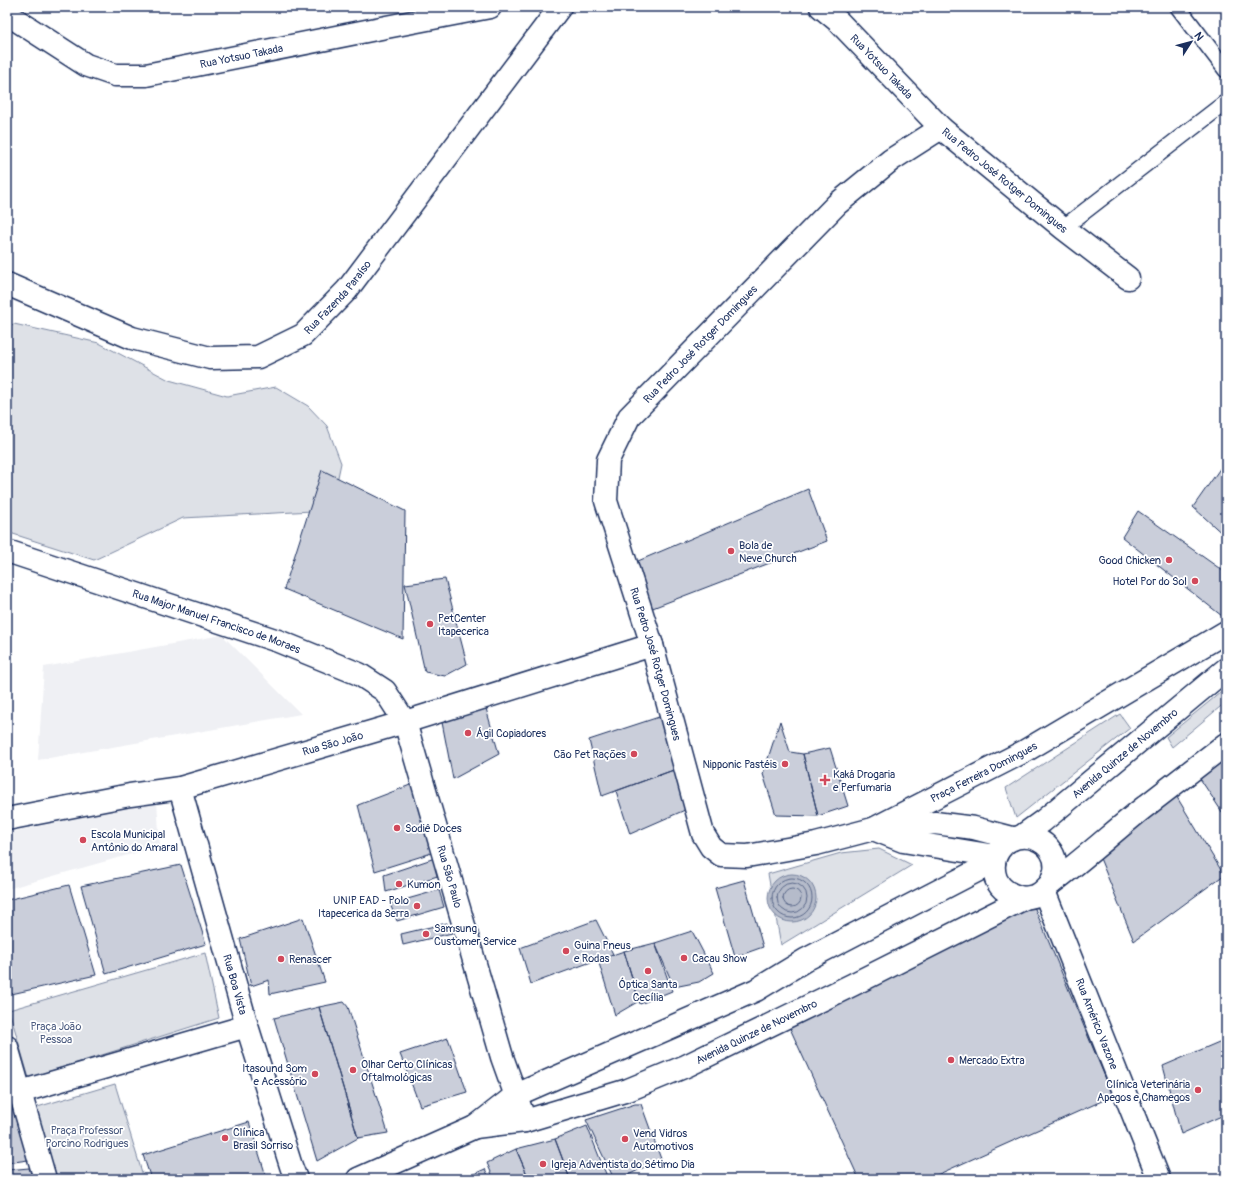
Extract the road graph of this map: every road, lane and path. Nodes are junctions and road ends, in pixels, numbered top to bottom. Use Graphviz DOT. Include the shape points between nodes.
graph roads {
  1 [pos="405,7"];
  2 [pos="490,7"];
  3 [pos="560,7"];
  4 [pos="822,7"];
  5 [pos="1178,7"];
  6 [pos="7,14"];
  7 [pos="381,28"];
  8 [pos="1226,70"];
  9 [pos="1226,102"];
  10 [pos="941,128"];
  11 [pos="1063,228"];
  12 [pos="1128,278"];
  13 [pos="7,284"];
  14 [pos="7,551"];
  15 [pos="1226,632"];
  16 [pos="652,645"];
  17 [pos="1226,669"];
  18 [pos="405,722"];
  19 [pos="1226,744"];
  20 [pos="180,788"];
  21 [pos="7,819"];
  22 [pos="873,829"];
  23 [pos="1017,837"];
  24 [pos="721,855"];
  25 [pos="994,859"];
  26 [pos="1040,891"];
  27 [pos="247,1026"];
  28 [pos="7,1047"];
  29 [pos="20,1092"];
  30 [pos="516,1095"];
  31 [pos="525,1121"];
  32 [pos="475,1127"];
  33 [pos="45,1179"];
  34 [pos="296,1179"];
  35 [pos="358,1179"];
  36 [pos="1159,1179"];
  1 -- 7 [label="street"];
  2 -- 7 [label="street, Rua Yotsuo Takada"];
  3 -- 13 [label="street, Rua Fazenda Paraíso" via="348,290 303,336 258,357 210,358 132,338"];
  4 -- 10 [label="street, Rua Yotsuo Takada"];
  5 -- 8 [label="lane"];
  6 -- 7 [label="street, Rua Yotsuo Takada" via="86,65 115,75 146,76"];
  9 -- 11 [label="lane"];
  10 -- 11 [label="street, Rua Pedro José Rotger Domingues"];
  10 -- 16 [label="street, Rua Pedro José Rotger Domingues" via="891,160 836,204 630,416 608,460 606,501"];
  11 -- 12 [label="street, Rua Pedro José Rotger Domingues"];
  14 -- 18 [label="street, Rua Major Manuel Francisco de Moraes" via="278,641 359,674 385,691"];
  15 -- 22 [label="street, Praça Ferreira Domingues" via="1025,751"];
  16 -- 18 [label="street, Rua São João"];
  16 -- 24 [label="street, Rua Pedro José Rotger Domingues" via="703,834 711,847"];
  17 -- 23 [label="street, Avenida Quinze de Novembro" via="1043,821"];
  18 -- 20 [label="street, Rua São João"];
  18 -- 30 [label="street, Rua São Paulo" via="502,1057"];
  19 -- 26 [label="street, Avenida Quinze de Novembro" via="1094,848 1069,871"];
  20 -- 21 [label="street, Rua São João"];
  20 -- 27 [label="street, Rua Boa Vista"];
  22 -- 23 [label="street" via="935,823"];
  22 -- 24 [label="street, Praça Ferreira Domingues" via="816,844 747,856"];
  22 -- 25 [label="street" via="903,842"];
  23 -- 25 [label="street, Avenida Quinze de Novembro" via="1004,844"];
  23 -- 26 [label="street" via="1035,838 1047,845 1054,857 1055,870"];
  25 -- 26 [label="street" via="994,873 1005,891 1015,896"];
  25 -- 30 [label="street, Avenida Quinze de Novembro" via="807,959 756,990"];
  26 -- 31 [label="street, Avenida Quinze de Novembro" via="686,1066 628,1090"];
  26 -- 36 [label="street, Rua Américo Vazone"];
  27 -- 29 [label="street"];
  27 -- 34 [label="street, Rua Boa Vista"];
  28 -- 29 [label="street"];
  29 -- 33 [label="street"];
  30 -- 31 [label="street, Rua São Paulo"];
  30 -- 32 [label="street, Avenida Quinze de Novembro"];
  31 -- 32 [label="street, Avenida Quinze de Novembro"];
  32 -- 35 [label="street, Avenida Quinze de Novembro"];
}
